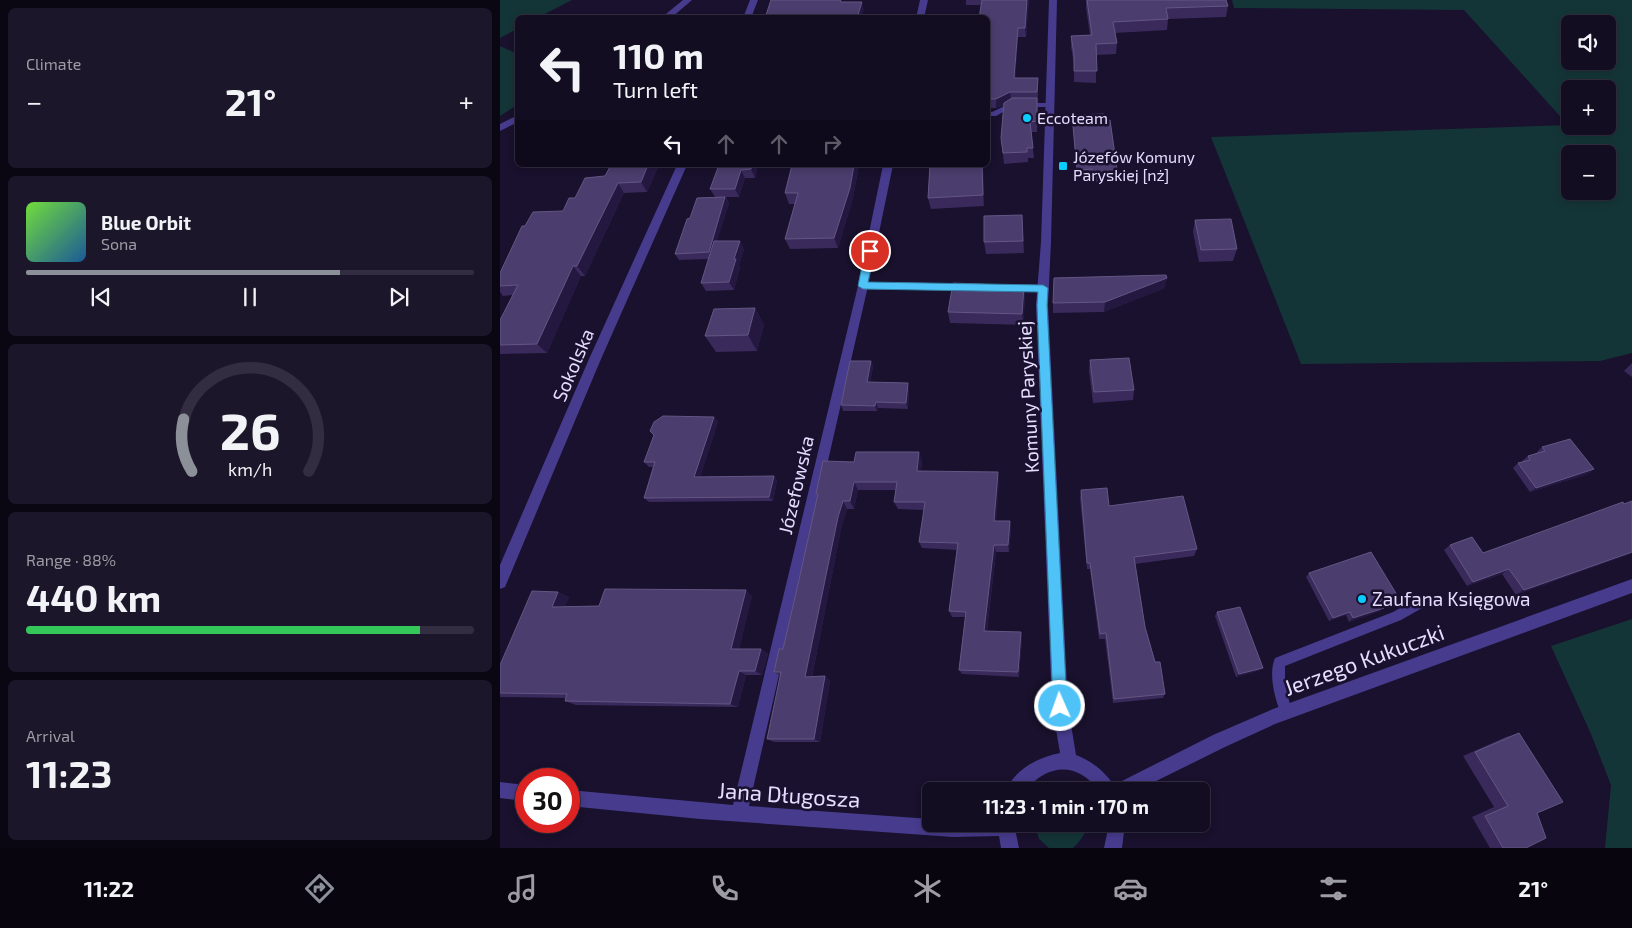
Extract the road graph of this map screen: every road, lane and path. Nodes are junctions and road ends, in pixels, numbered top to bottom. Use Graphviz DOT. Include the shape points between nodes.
graph roads {
  1 [pos="688,0"];
  2 [pos="754,0"];
  3 [pos="924,0"];
  4 [pos="1053,0"];
  5 [pos="668,15"];
  6 [pos="748,15"];
  7 [pos="921,15"];
  8 [pos="1049,105"];
  9 [pos="990,114"];
  10 [pos="515,120"];
  11 [pos="500,128"];
  12 [pos="681,167"];
  13 [pos="888,167"];
  14 [pos="863,286"];
  15 [pos="976,287"];
  16 [pos="1005,288"];
  17 [pos="1043,288"];
  18 [pos="500,582"];
  19 [pos="1632,586"];
  20 [pos="1420,604"];
  21 [pos="1286,712"];
  22 [pos="1069,761"];
  23 [pos="1021,782"];
  24 [pos="1102,782"];
  25 [pos="1137,782"];
  26 [pos="500,790"];
  27 [pos="515,792"];
  28 [pos="580,799"];
  29 [pos="739,814"];
  30 [pos="922,827"];
  31 [pos="1007,832"];
  32 [pos="1117,832"];
  33 [pos="1116,847"];
  34 [pos="1010,848"];
  1 -- 5 [label="street"];
  2 -- 6 [label="street"];
  3 -- 7 [label="street"];
  4 -- 8 [label="street, Komuny Paryskiej"];
  8 -- 9 [label="lane" via="1012,105"];
  8 -- 17 [label="street, Komuny Paryskiej"];
  10 -- 11 [label="street"];
  12 -- 18 [label="street, Sokolska"];
  13 -- 14 [label="street, Józefowska"];
  14 -- 15 [label="lane"];
  14 -- 29 [label="street, Józefowska"];
  16 -- 17 [label="lane"];
  17 -- 22 [label="street, Komuny Paryskiej" via="1060,706"];
  19 -- 21 [label="street, Jerzego Kukuczki"];
  20 -- 21 [label="lane" via="1279,662 1279,685"];
  21 -- 25 [label="street, Jerzego Kukuczki"];
  22 -- 23 [label="street" via="1039,766"];
  22 -- 24 [label="street" via="1094,772"];
  26 -- 27 [label="street"];
  28 -- 29 [label="street, Jana Długosza"];
  29 -- 30 [label="street, Jana Długosza"];
  31 -- 34 [label="street"];
  32 -- 33 [label="street"];
}
